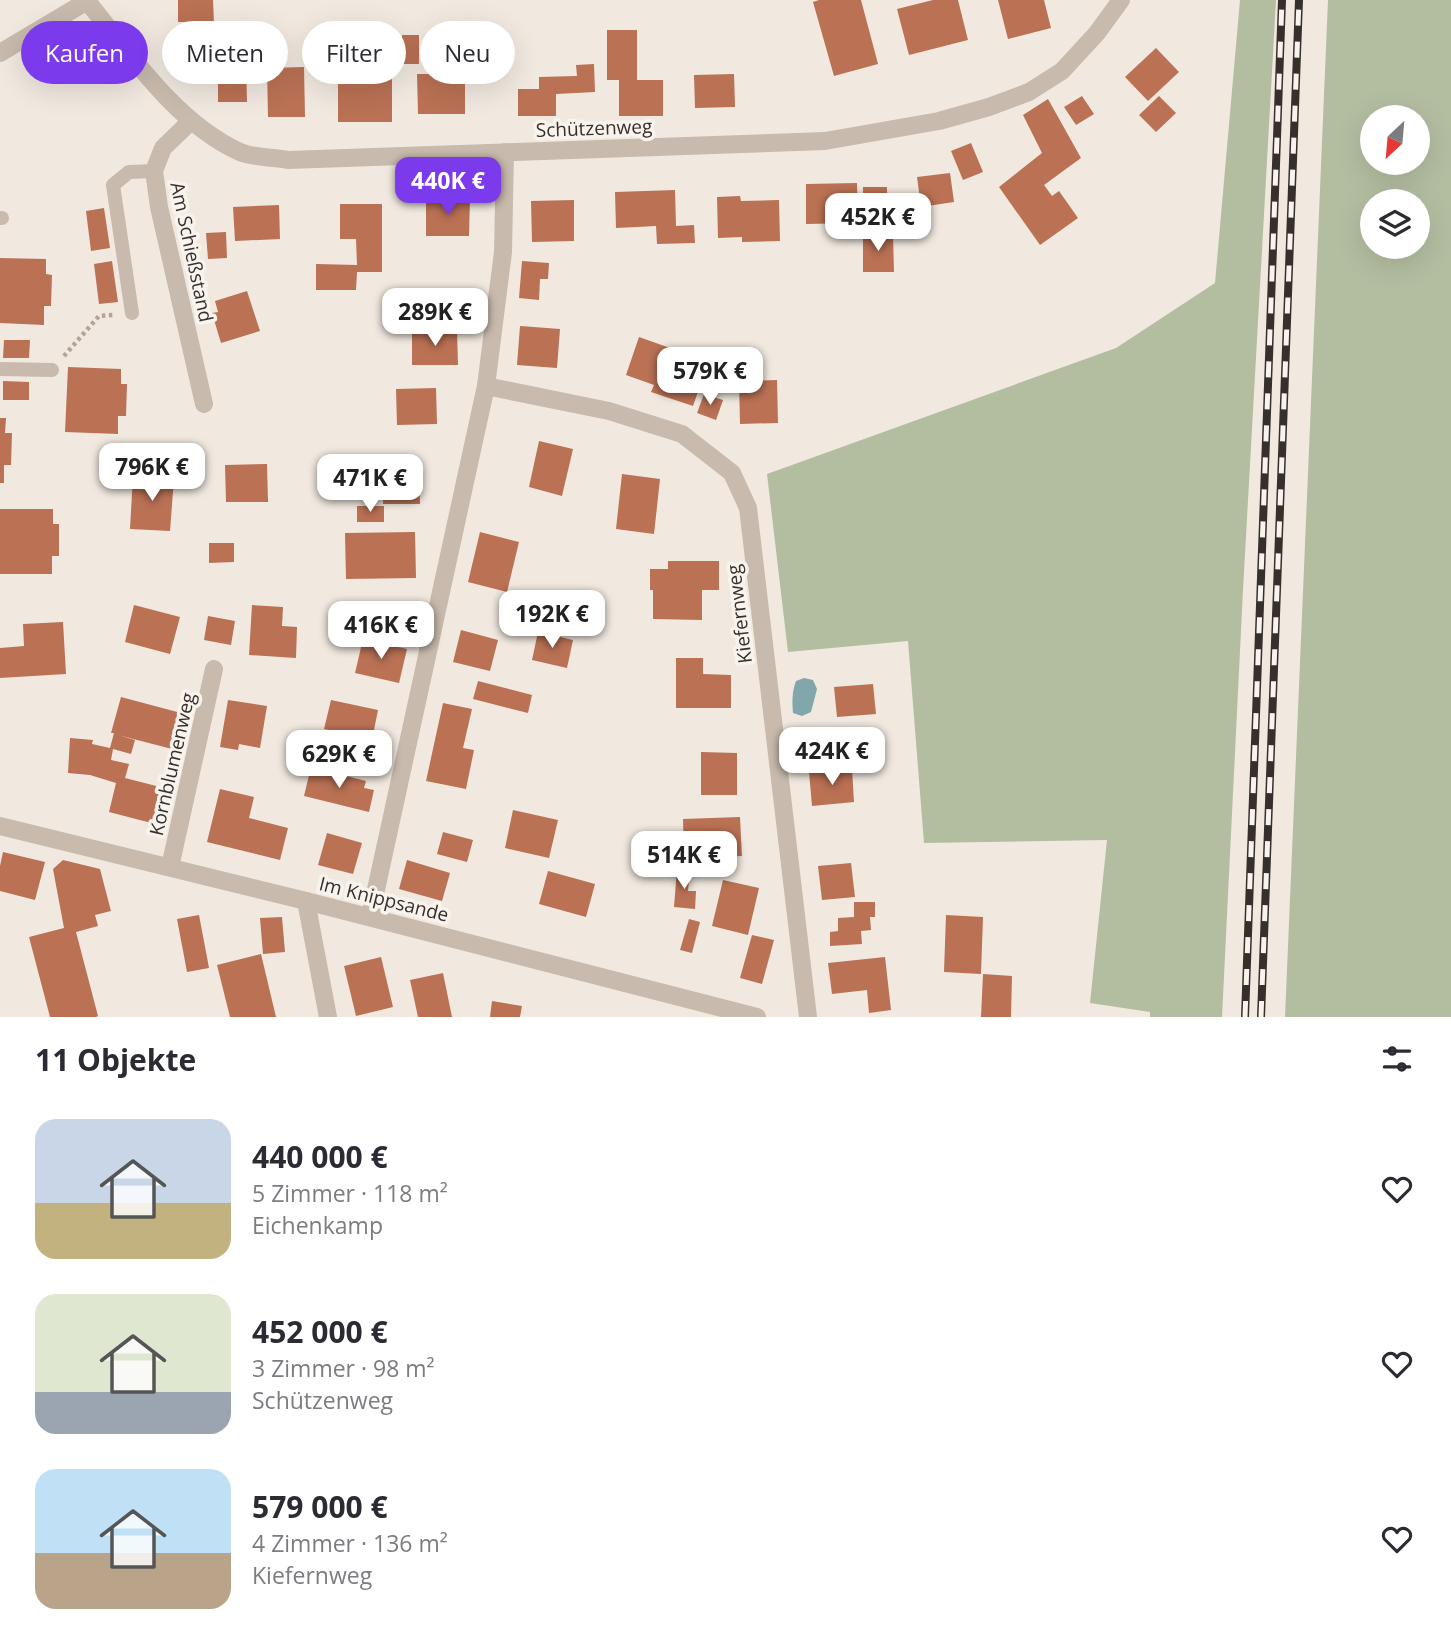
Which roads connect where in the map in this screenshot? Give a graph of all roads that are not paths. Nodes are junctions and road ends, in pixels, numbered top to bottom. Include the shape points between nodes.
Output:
1 (1121, 0) edge
2 (88, 1) edge
3 (0, 53) edge
4 (191, 121) junction
5 (505, 152) junction
6 (154, 171) junction
7 (132, 313) road end
8 (0, 369) edge
9 (52, 370) road end
10 (486, 386) junction
11 (204, 404) dead end
12 (214, 669) dead end
13 (0, 826) edge
14 (170, 867) junction
15 (306, 901) junction
16 (370, 917) junction
17 (328, 1017) edge
18 (757, 1017) edge
19 (808, 1017) edge

1 - 5 street, Schützenweg via 1062,71 1029,92 939,121 825,141
2 - 3 street
2 - 4 street, Schützenweg
4 - 5 street, Schützenweg via 242,153 288,160
4 - 6 street, Am Schießstand via 163,148
5 - 10 street via 503,252
6 - 7 lane via 129,172 113,185
6 - 11 street, Am Schießstand
8 - 9 lane
10 - 16 street
10 - 19 street, Kiefernweg via 609,411 682,434 732,473 748,508
12 - 14 street, Kornblumenweg
13 - 14 street, Im Knippsande
14 - 15 street, Im Knippsande
15 - 16 street, Im Knippsande
15 - 17 street
16 - 18 street, Im Knippsande

